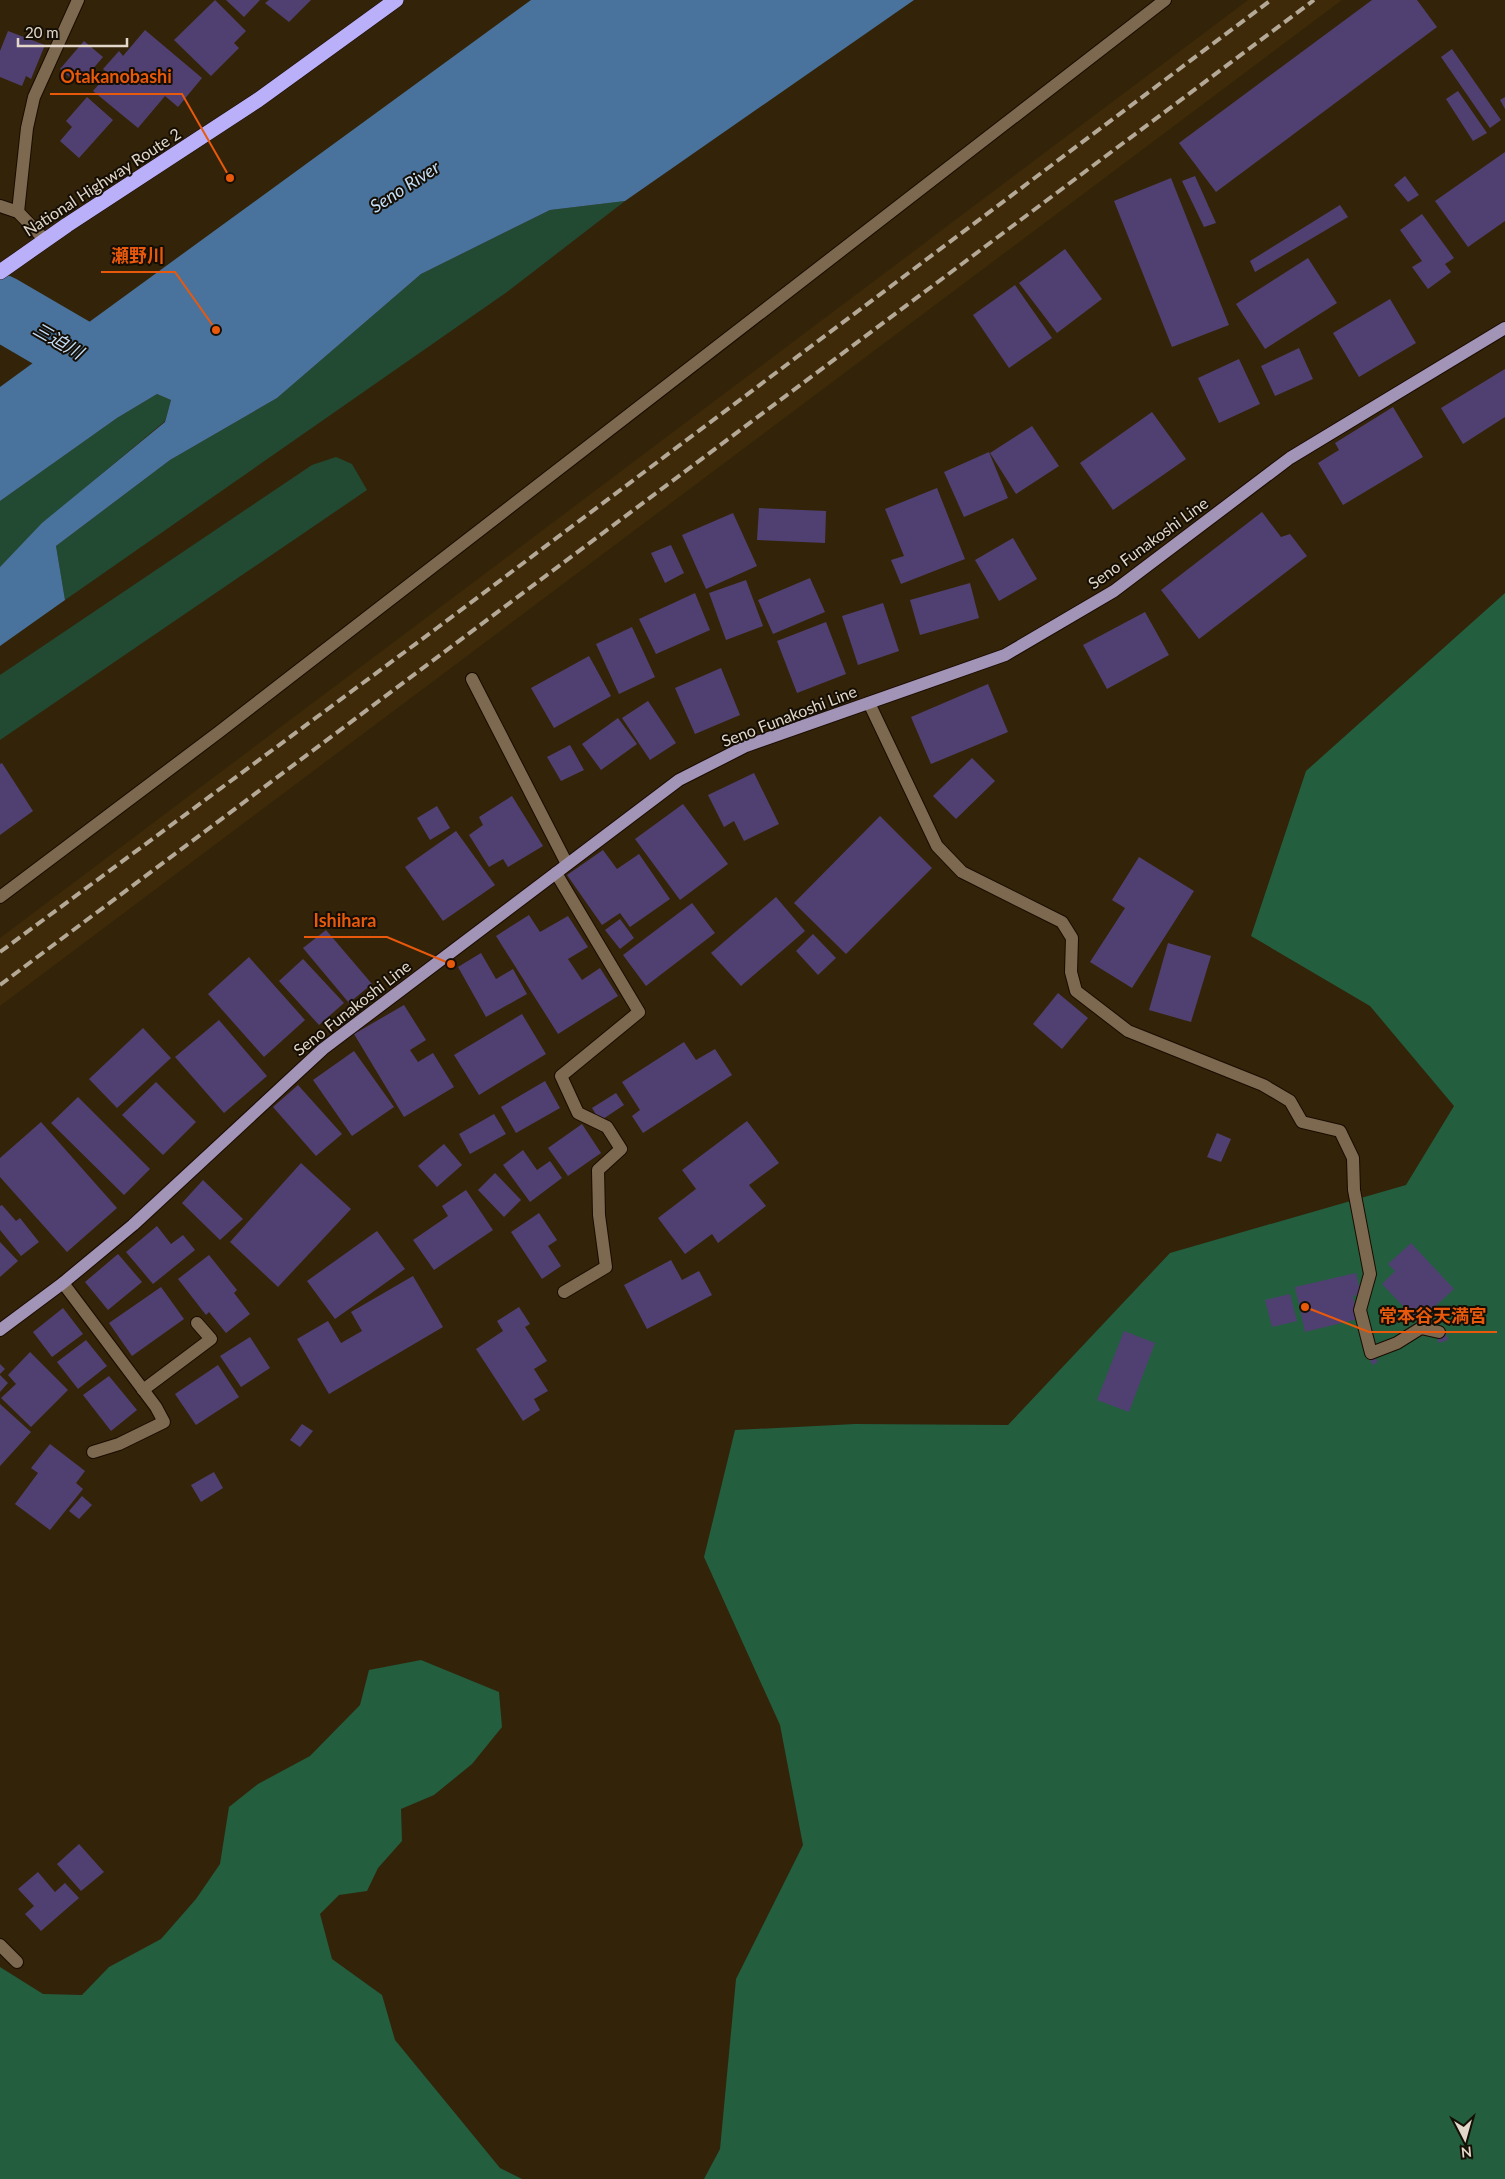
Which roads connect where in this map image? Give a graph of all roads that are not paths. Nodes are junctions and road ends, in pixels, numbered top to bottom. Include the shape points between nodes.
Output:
1 (78, 0) edge
2 (396, 0) edge
3 (1165, 0) edge
4 (0, 206) edge
5 (18, 212) junction
6 (39, 244) junction
7 (0, 272) edge
8 (1505, 328) edge
9 (472, 679) dead end
10 (869, 703) junction
11 (567, 864) junction
12 (556, 873) junction
13 (0, 897) edge
14 (63, 1283) junction
15 (564, 1292) dead end
16 (197, 1323) dead end
17 (0, 1330) edge
18 (1439, 1332) dead end
19 (143, 1390) junction
20 (93, 1452) dead end
21 (0, 1945) edge
22 (16, 1962) dead end

1 - 5 street via 34,97 27,128
2 - 6 highway, National Highway Route 2 via 258,100
3 - 13 street via 219,732
4 - 5 street
5 - 6 street
6 - 7 highway, National Highway Route 2
8 - 10 main road, Seno Funakoshi Line via 1290,458 1114,591 1005,655
9 - 11 street
10 - 11 main road, Seno Funakoshi Line via 746,746 678,780
10 - 18 street via 936,846 962,872 1062,922 1072,938 1071,972 1076,991 1128,1031 1263,1085 1290,1101 1302,1122 1340,1130 1353,1158 1354,1190 1370,1274 1360,1310 1371,1353 1398,1343 1422,1328
11 - 12 main road, Seno Funakoshi Line
12 - 14 main road, Seno Funakoshi Line via 323,1049 133,1225
12 - 15 street via 639,1012 561,1076 578,1112 607,1127 622,1149 598,1170 599,1215 606,1267
14 - 17 main road, Seno Funakoshi Line
14 - 19 street
16 - 19 street via 211,1339
19 - 20 street via 164,1422 119,1444
21 - 22 street

